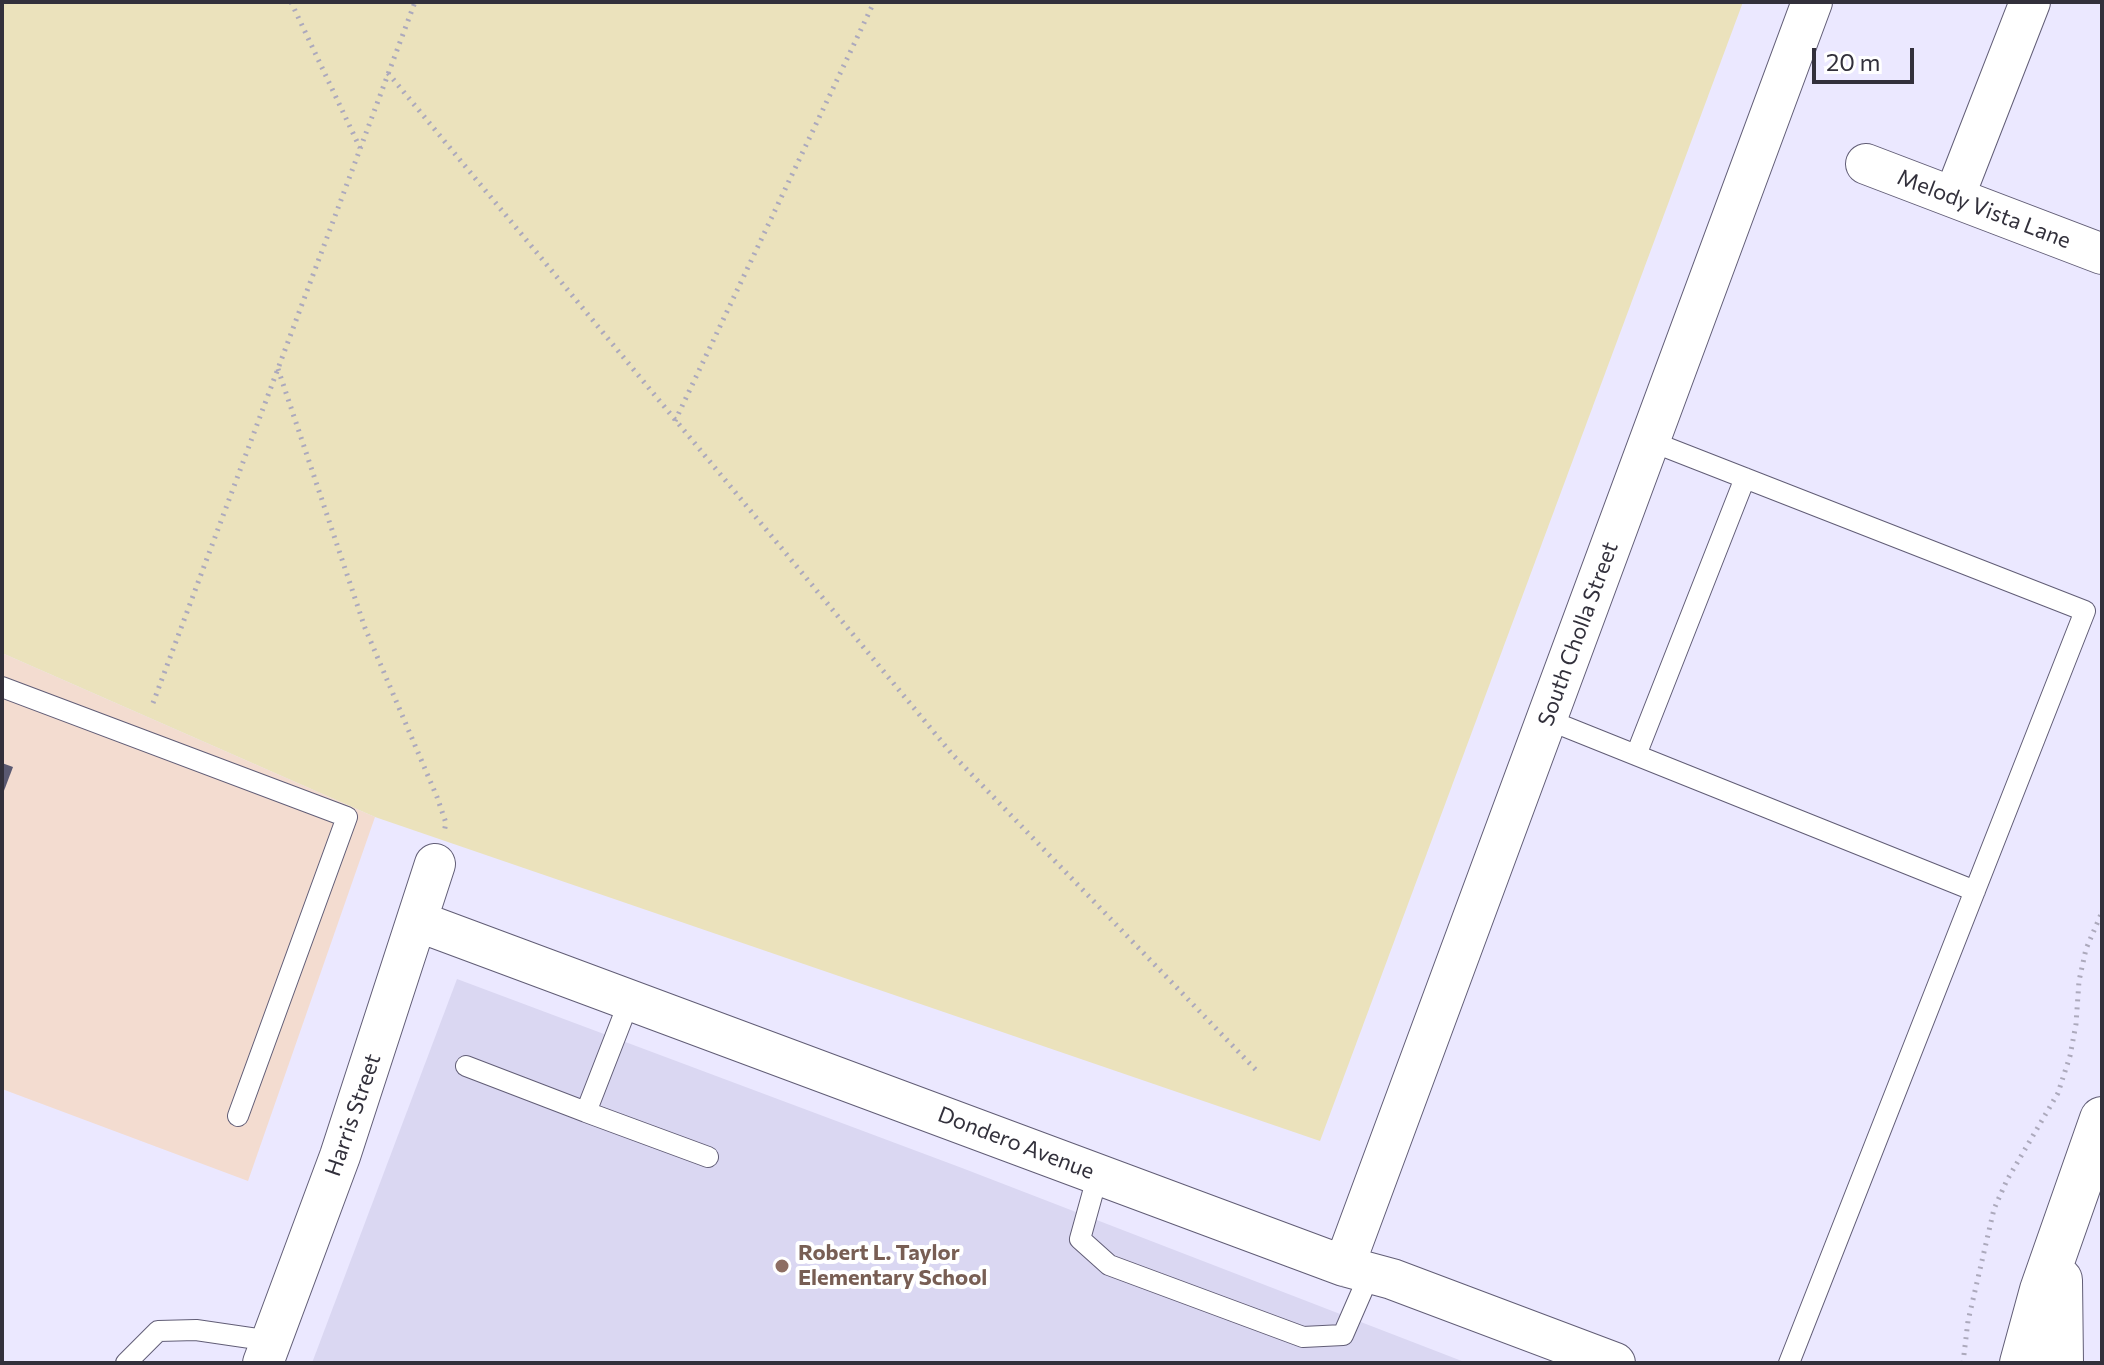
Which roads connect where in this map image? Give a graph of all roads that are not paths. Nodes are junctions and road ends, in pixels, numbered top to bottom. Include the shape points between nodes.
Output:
1 (1812, 2) edge
2 (2030, 2) edge
3 (1866, 164) dead end
4 (1954, 197) junction
5 (2102, 254) edge
6 (1650, 441) junction
7 (1745, 478) junction
8 (2, 687) edge
9 (1546, 719) junction
10 (1636, 755) junction
11 (435, 864) road end
12 (1975, 891) junction
13 (417, 921) junction
14 (630, 999) junction
15 (466, 1066) dead end
16 (586, 1112) junction
17 (238, 1116) dead end
18 (2102, 1119) edge
19 (708, 1157) dead end
20 (1098, 1174) junction
21 (2059, 1242) junction
22 (1357, 1269) junction
23 (267, 1352) edge
24 (126, 1363) edge
25 (1615, 1363) edge
26 (1789, 1363) edge
27 (2022, 1363) edge
28 (2061, 1363) edge

1 - 6 street, South Cholla Street
2 - 4 street
3 - 4 street, Melody Vista Lane
4 - 5 street, Melody Vista Lane
6 - 7 lane
6 - 9 street, South Cholla Street
7 - 10 lane
7 - 12 lane via 2085,611
8 - 17 lane via 347,817
9 - 10 lane
9 - 22 street, South Cholla Street
10 - 12 lane
11 - 13 street, Harris Street
12 - 26 lane
13 - 14 street, Dondero Avenue
13 - 23 street, Harris Street via 340,1156
14 - 16 lane
14 - 20 street, Dondero Avenue
15 - 16 lane
16 - 19 lane
18 - 21 main road
20 - 22 street, Dondero Avenue
20 - 22 lane via 1080,1239 1109,1265 1303,1337 1343,1335
21 - 27 main road
21 - 28 main road
22 - 25 street, Dondero Avenue
23 - 24 lane via 196,1330 158,1331

